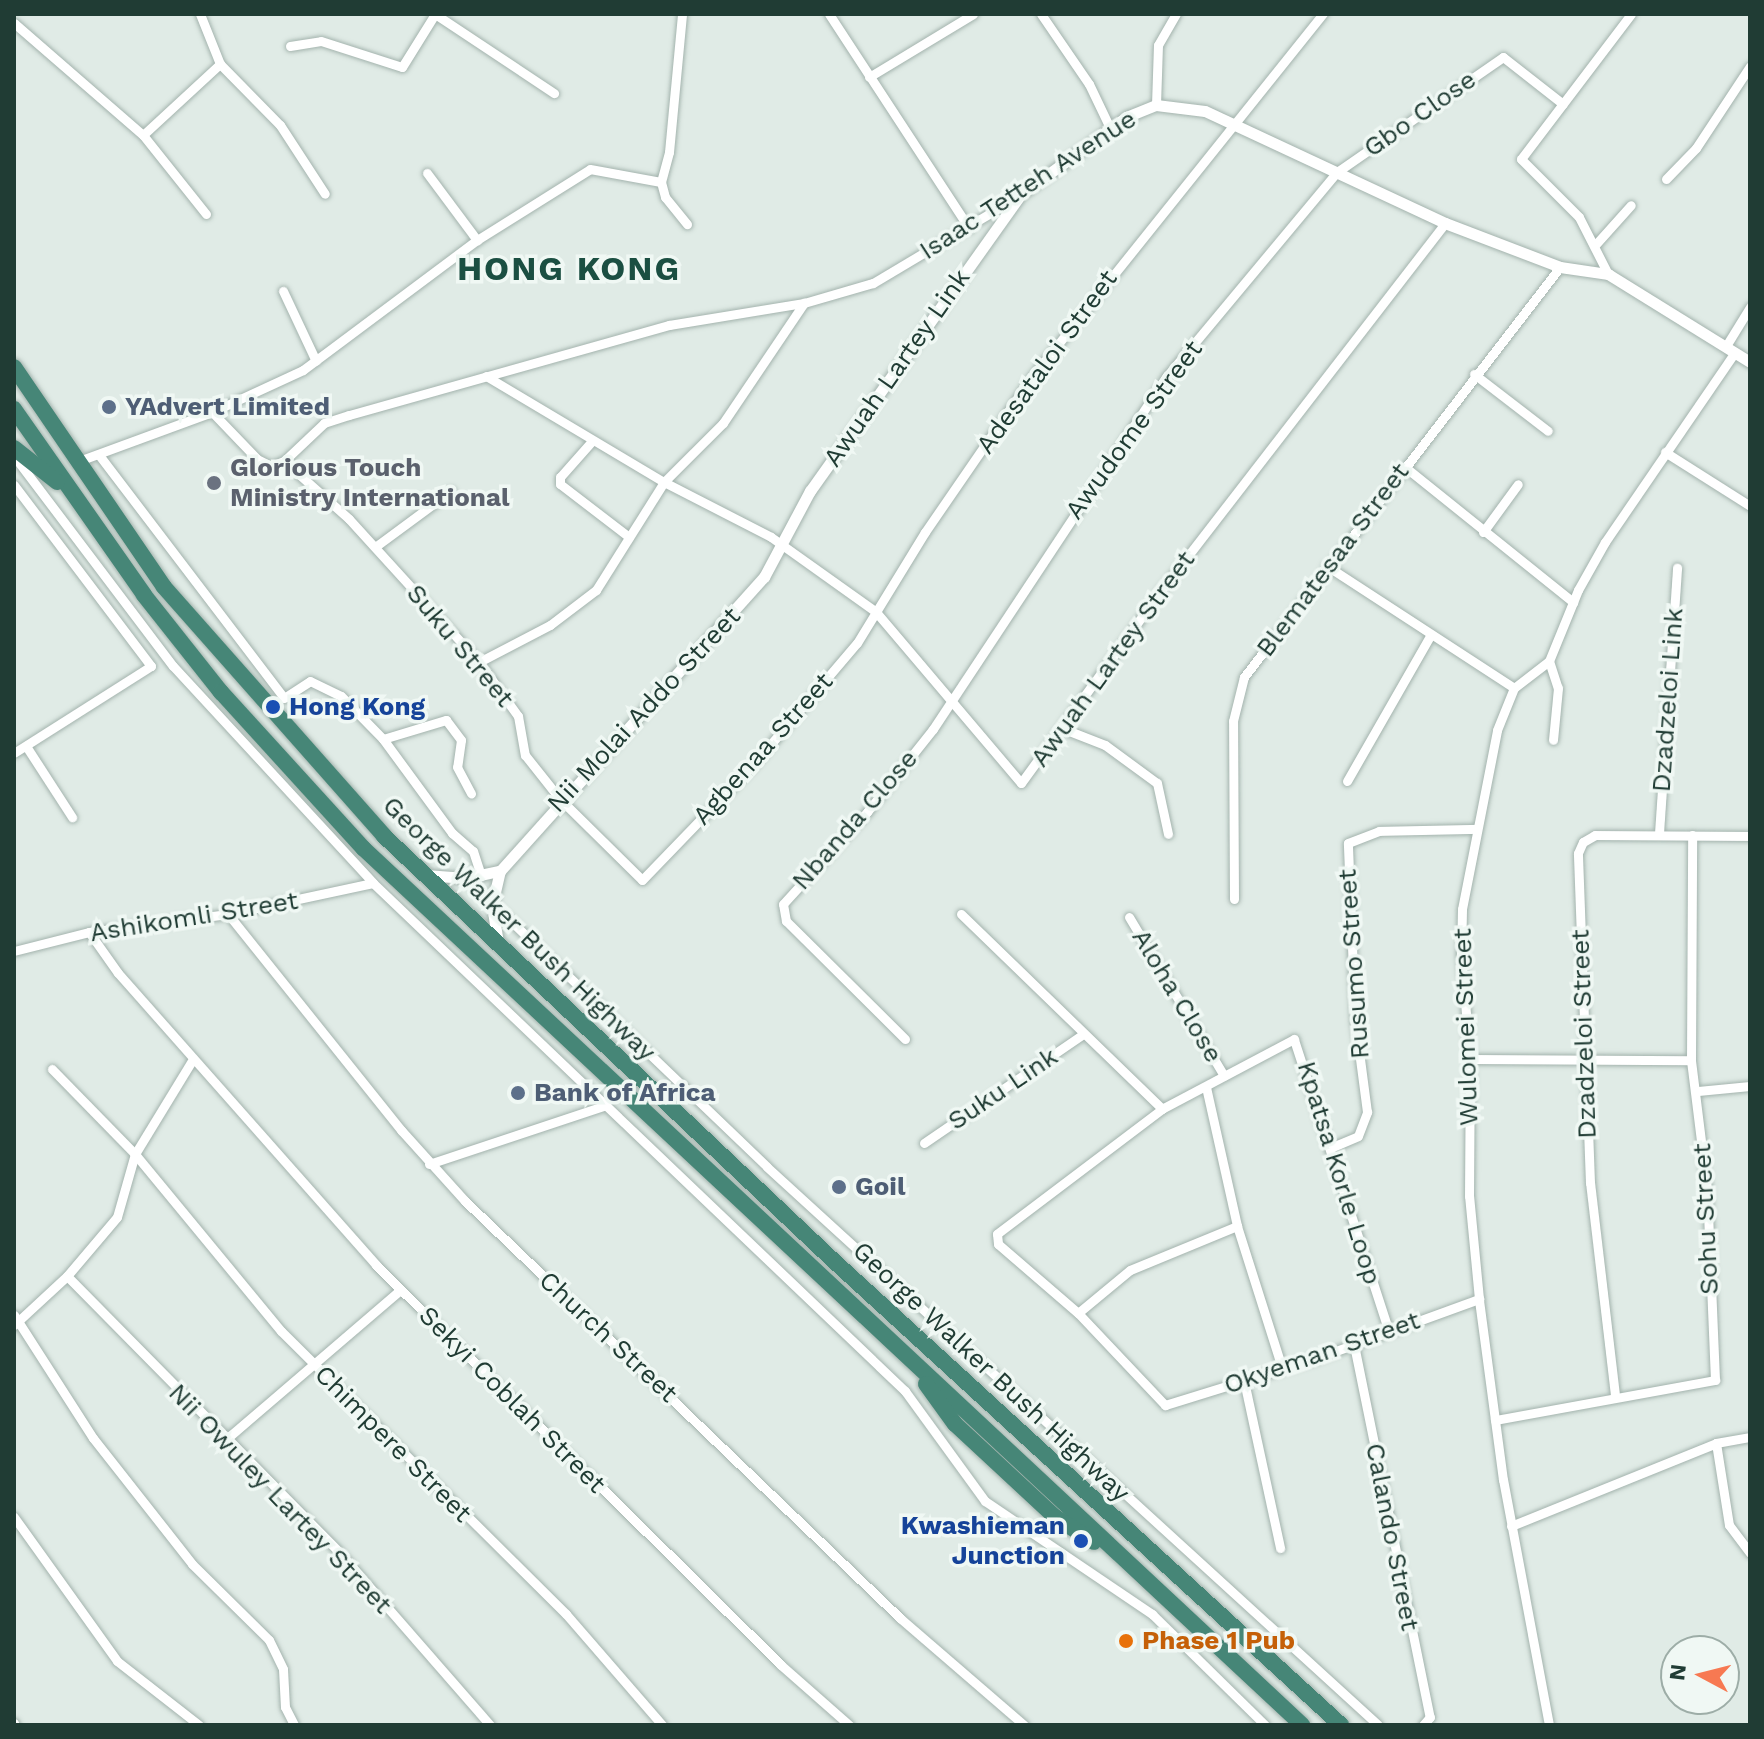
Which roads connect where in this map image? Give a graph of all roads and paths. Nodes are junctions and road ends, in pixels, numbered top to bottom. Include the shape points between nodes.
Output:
1 (200, 14) edge
2 (435, 14) edge
3 (682, 14) edge
4 (829, 14) edge
5 (973, 14) edge
6 (1041, 14) edge
7 (1176, 14) edge
8 (1323, 14) edge
9 (1631, 14) edge
10 (14, 23) edge
11 (290, 46) dead end
12 (220, 64) junction
13 (1750, 66) edge
14 (869, 77) junction
15 (554, 93) dead end
16 (1563, 104) junction
17 (1156, 105) junction
18 (1232, 123) junction
19 (1109, 126) junction
20 (143, 135) junction
21 (1337, 172) junction
22 (427, 173) dead end
23 (1666, 179) dead end
24 (661, 182) junction
25 (325, 194) dead end
26 (1020, 195) junction
27 (1631, 205) dead end
28 (206, 214) dead end
29 (1445, 223) junction
30 (687, 224) dead end
31 (969, 228) junction
32 (477, 240) junction
33 (1596, 244) junction
34 (1560, 267) junction
35 (1608, 274) junction
36 (283, 291) dead end
37 (804, 303) junction
38 (1750, 307) edge
39 (1730, 349) junction
40 (316, 361) junction
41 (1750, 362) edge
42 (14, 367) edge
43 (1474, 374) junction
44 (486, 376) junction
45 (14, 409) edge
46 (212, 412) junction
47 (1548, 431) dead end
48 (592, 441) junction
49 (14, 448) edge
50 (1665, 452) junction
51 (99, 455) junction
52 (14, 456) edge
53 (284, 461) junction
54 (75, 463) junction
55 (1405, 467) junction
56 (664, 482) junction
57 (1518, 484) dead end
58 (14, 485) edge
59 (68, 490) junction
60 (451, 491) dead end
61 (1750, 506) edge
62 (1483, 532) junction
63 (629, 537) junction
64 (783, 545) junction
65 (375, 547) junction
66 (1327, 566) junction
67 (1677, 568) dead end
68 (1573, 602) junction
69 (876, 612) junction
70 (1430, 636) junction
71 (1549, 661) junction
72 (479, 662) junction
73 (1514, 688) junction
74 (950, 701) junction
75 (1064, 729) junction
76 (383, 739) junction
77 (1553, 740) dead end
78 (26, 746) junction
79 (14, 753) edge
80 (1347, 781) dead end
81 (471, 793) dead end
82 (560, 799) junction
83 (72, 817) dead end
84 (1477, 829) junction
85 (1659, 833) junction
86 (1168, 834) dead end
87 (1692, 835) junction
88 (1750, 836) edge
89 (500, 871) junction
90 (422, 875) junction
91 (481, 876) junction
92 (466, 878) junction
93 (642, 880) joint
94 (373, 883) junction
95 (1234, 899) dead end
96 (492, 905) junction
97 (228, 914) junction
98 (961, 914) dead end
99 (1129, 917) dead end
100 (89, 932) junction
101 (498, 944) junction
102 (14, 951) edge
103 (1082, 1035) junction
104 (905, 1039) dead end
105 (193, 1059) junction
106 (1470, 1059) junction
107 (1691, 1060) junction
108 (1584, 1061) junction
109 (52, 1069) dead end
110 (1224, 1076) junction
111 (1750, 1086) edge
112 (1206, 1087) junction
113 (1698, 1091) junction
114 (606, 1105) junction
115 (1162, 1109) junction
116 (924, 1143) dead end
117 (1330, 1148) junction
118 (135, 1154) junction
119 (429, 1164) junction
120 (1237, 1226) junction
121 (67, 1276) junction
122 (400, 1290) junction
123 (1479, 1299) junction
124 (1078, 1313) junction
125 (15, 1320) edge
126 (1389, 1332) junction
127 (1354, 1345) junction
128 (313, 1365) junction
129 (1282, 1368) junction
130 (1244, 1381) junction
131 (1615, 1395) junction
132 (1165, 1405) joint
133 (1495, 1420) junction
134 (1750, 1437) edge
135 (224, 1441) junction
136 (1716, 1443) junction
137 (14, 1517) edge
138 (1511, 1526) junction
139 (1280, 1548) dead end
140 (1750, 1553) edge
141 (199, 1725) edge
142 (294, 1725) edge
143 (490, 1725) edge
144 (662, 1725) edge
145 (849, 1725) edge
146 (1024, 1725) edge
147 (1265, 1725) edge
148 (1302, 1725) edge
149 (1341, 1725) edge
150 (1378, 1725) edge
151 (1423, 1725) edge
152 (1549, 1725) edge

1 - 12 street
2 - 11 street via 402,67 321,41
2 - 15 street
3 - 24 street via 669,152
4 - 14 street
5 - 14 street
6 - 19 street via 1089,84
7 - 17 street via 1158,45
8 - 18 street, Adesataloi Street
9 - 16 street
10 - 20 street
12 - 20 street
12 - 25 street via 280,125
13 - 23 street via 1696,148
14 - 31 street
16 - 21 street, Gbo Close via 1503,57
16 - 33 street via 1521,159 1570,206
17 - 18 street, Isaac Tetteh Avenue via 1189,106
17 - 19 street, Isaac Tetteh Avenue
18 - 21 street, Isaac Tetteh Avenue
18 - 69 street, Adesataloi Street via 1031,378
19 - 26 street, Isaac Tetteh Avenue
20 - 28 street
21 - 29 street, Isaac Tetteh Avenue
21 - 74 street, Awudome Street via 1167,376
22 - 32 street
24 - 30 street via 665,197
24 - 32 street via 590,169
26 - 31 street, Isaac Tetteh Avenue
26 - 64 street, Awuah Lartey Link via 810,491 785,531
27 - 33 street
29 - 34 street, Isaac Tetteh Avenue
29 - 75 street, Awuah Lartey Street via 1160,592
31 - 37 street, Isaac Tetteh Avenue via 873,283
32 - 40 street
33 - 35 street
34 - 35 street, Isaac Tetteh Avenue
34 - 43 street, Blematesaa Street
35 - 39 street, Isaac Tetteh Avenue
36 - 40 street
37 - 44 street, Isaac Tetteh Avenue via 669,325
37 - 56 street via 723,423
38 - 39 street
39 - 41 street, Isaac Tetteh Avenue
39 - 50 street
40 - 46 street
42 - 54 highway, George Walker Bush Highway
43 - 47 street
43 - 55 street, Blematesaa Street
44 - 48 street, Awuah Lartey Street
44 - 53 street, Isaac Tetteh Avenue via 324,423
45 - 59 highway, George Walker Bush Highway
46 - 51 street
46 - 53 street via 257,459 271,466
48 - 56 street, Awuah Lartey Street
48 - 63 street via 560,477 560,484
49 - 59 highway
50 - 61 street
50 - 68 street via 1605,542
51 - 54 street
51 - 76 street via 284,698 310,681 341,696
52 - 94 street via 173,666
53 - 65 street, Suku Street
54 - 90 highway, George Walker Bush Highway via 164,587 237,675
55 - 62 street
55 - 66 street, Blematesaa Street
56 - 63 street
56 - 64 street, Awuah Lartey Street
57 - 62 street
58 - 78 street via 151,666
59 - 148 highway, George Walker Bush Highway via 221,692 363,848 906,1357 955,1424 1055,1517 1122,1560
60 - 65 street
62 - 68 street
63 - 72 street via 588,597 550,625
64 - 69 street, Awuah Lartey Street
64 - 82 street, Nii Molai Addo Street via 725,623
65 - 72 street, Suku Street
66 - 70 street
66 - 95 street, Blematesaa Street via 1265,647 1238,694
67 - 85 street, Dzadzeloi Link
68 - 71 street
69 - 74 street, Awuah Lartey Street
69 - 93 street, Agbenaa Street via 857,643 753,765
70 - 73 street
70 - 80 street
71 - 73 street
71 - 77 street via 1557,676
72 - 82 street, Suku Street via 518,716 525,755
73 - 84 street, Wulomei Street via 1497,730
74 - 75 street, Awuah Lartey Street via 1021,783
74 - 104 street, Nbanda Close via 867,812 783,904 786,921
75 - 86 street via 1105,745 1157,783
76 - 81 street via 446,720 461,740 457,767
76 - 91 street via 452,833 473,851
78 - 79 street
78 - 83 street
82 - 89 street, Nii Molai Addo Street
82 - 93 street, Suku Street
84 - 106 street, Wulomei Street via 1460,933
84 - 117 street, Rusumo Street via 1379,831 1346,846 1355,1021 1367,1112 1358,1136
85 - 87 street, Dzadzeloi Street
85 - 108 street, Dzadzeloi Street via 1595,835 1580,847
87 - 88 street, Dzadzeloi Street
87 - 107 street, Sohu Street
89 - 91 street
89 - 96 street, Nii Molai Addo Street
90 - 92 street
90 - 101 highway, George Walker Bush Highway
91 - 92 street
92 - 96 street
94 - 97 street, Ashikomli Street
94 - 114 street
96 - 101 street, Nii Molai Addo Street
96 - 150 street via 767,1167
97 - 100 street, Ashikomli Street
97 - 119 street, Church Street
98 - 103 street
99 - 110 street, Aloha Close
100 - 102 street, Ashikomli Street
100 - 105 street, Sekyi Coblah Street
101 - 149 highway, George Walker Bush Highway
103 - 115 street
103 - 116 street, Suku Link
105 - 118 street
105 - 122 street, Sekyi Coblah Street
106 - 108 street
106 - 123 street, Wulomei Street via 1469,1196
107 - 108 street
107 - 113 street, Sohu Street
108 - 131 street, Dzadzeloi Street via 1590,1183
109 - 118 street, Chimpere Street
110 - 112 street, Kpatsa Korle Loop
110 - 117 street, Kpatsa Korle Loop via 1297,1041
111 - 113 street
112 - 115 street, Kpatsa Korle Loop
112 - 120 street
113 - 131 street, Sohu Street via 1715,1380
114 - 119 street
114 - 147 street via 905,1391 985,1501 1152,1614
115 - 124 street, Kpatsa Korle Loop via 997,1234 998,1244
117 - 126 street, Kpatsa Korle Loop
118 - 121 street via 117,1217
118 - 128 street, Chimpere Street
119 - 146 street, Church Street via 900,1618
120 - 124 street via 1130,1270
120 - 129 street
121 - 125 street
121 - 135 street, Nii Owuley Lartey Street
122 - 128 street
122 - 145 street, Sekyi Coblah Street via 781,1665
123 - 126 street, Okyeman Street
123 - 133 street, Wulomei Street
124 - 132 street, Kpatsa Korle Loop
125 - 142 street via 93,1438 192,1564 269,1640 283,1669 285,1707
126 - 127 street, Okyeman Street
127 - 129 street, Okyeman Street
127 - 151 street, Calando Street via 1430,1717
128 - 135 street
128 - 144 street, Chimpere Street via 566,1614
129 - 130 street, Okyeman Street
130 - 132 street, Okyeman Street
130 - 139 street
131 - 133 street, Sohu Street
133 - 138 street, Wulomei Street
134 - 136 street
135 - 143 street, Nii Owuley Lartey Street via 340,1553
136 - 138 street
136 - 140 street via 1729,1525
137 - 141 street via 117,1661
138 - 152 street, Wulomei Street

